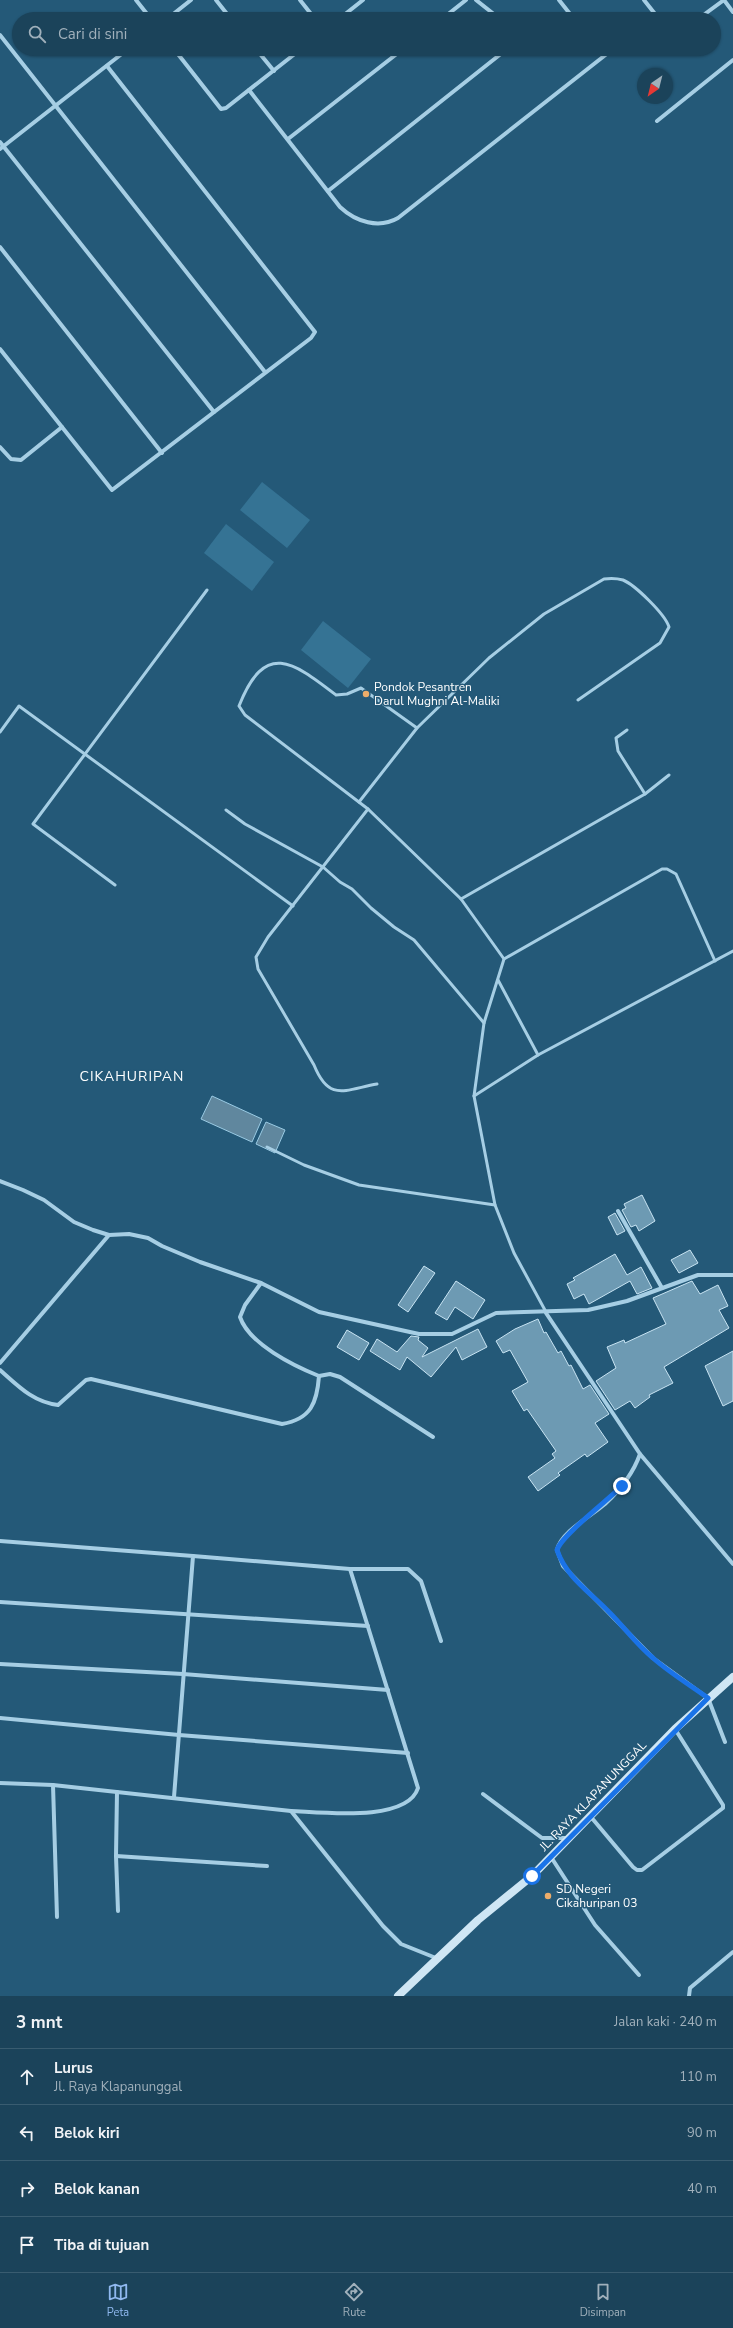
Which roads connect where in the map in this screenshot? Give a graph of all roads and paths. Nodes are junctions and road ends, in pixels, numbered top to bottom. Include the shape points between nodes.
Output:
1 (136, 0) edge
2 (191, 0) edge
3 (216, 0) edge
4 (300, 0) edge
5 (363, 0) edge
6 (466, 0) edge
7 (476, 0) edge
8 (559, 0) edge
9 (644, 0) edge
10 (724, 0) edge
11 (145, 12) edge
12 (176, 12) edge
13 (226, 12) edge
14 (309, 12) edge
15 (348, 12) edge
16 (451, 12) edge
17 (491, 12) edge
18 (568, 12) edge
19 (653, 12) edge
20 (708, 12) edge
21 (733, 12) edge
22 (0, 35) edge
23 (12, 50) edge
24 (17, 56) edge
25 (119, 56) edge
26 (179, 56) edge
27 (262, 56) edge
28 (292, 56) edge
29 (394, 56) edge
30 (498, 56) edge
31 (604, 56) edge
32 (733, 60) edge
33 (107, 66) junction
34 (274, 70) junction
35 (250, 90) junction
36 (56, 106) junction
37 (657, 120) dead end
38 (288, 139) junction
39 (0, 142) edge
40 (2, 148) edge
41 (328, 191) junction
42 (0, 247) edge
43 (0, 349) edge
44 (265, 372) junction
45 (214, 412) junction
46 (62, 427) junction
47 (0, 447) edge
48 (162, 453) junction
49 (207, 590) dead end
50 (578, 700) dead end
51 (417, 728) junction
52 (627, 730) dead end
53 (0, 732) edge
54 (85, 754) junction
55 (670, 775) dead end
56 (646, 794) junction
57 (359, 802) junction
58 (368, 809) junction
59 (226, 810) dead end
60 (323, 867) junction
61 (115, 885) dead end
62 (461, 899) junction
63 (293, 906) junction
64 (733, 951) edge
65 (504, 959) junction
66 (715, 961) junction
67 (498, 980) junction
68 (484, 1022) junction
69 (538, 1055) junction
70 (377, 1084) dead end
71 (474, 1096) junction
72 (266, 1147) dead end
73 (0, 1182) edge
74 (495, 1205) junction
75 (618, 1211) dead end
76 (109, 1235) junction
77 (733, 1275) edge
78 (261, 1283) junction
79 (662, 1288) junction
80 (546, 1313) junction
81 (0, 1363) edge
82 (0, 1370) edge
83 (319, 1376) junction
84 (433, 1437) dead end
85 (640, 1454) junction
86 (0, 1541) edge
87 (193, 1556) junction
88 (733, 1564) edge
89 (350, 1569) junction
90 (0, 1602) edge
91 (188, 1613) junction
92 (368, 1626) junction
93 (441, 1641) dead end
94 (0, 1664) edge
95 (183, 1674) junction
96 (733, 1677) edge
97 (388, 1690) junction
98 (708, 1698) junction
99 (0, 1718) edge
100 (675, 1729) junction
101 (178, 1735) junction
102 (725, 1742) dead end
103 (408, 1753) junction
104 (0, 1783) edge
105 (53, 1785) junction
106 (117, 1792) junction
107 (483, 1794) dead end
108 (174, 1797) junction
109 (291, 1811) junction
110 (591, 1817) junction
111 (570, 1838) junction
112 (116, 1856) junction
113 (550, 1857) junction
114 (267, 1866) dead end
115 (118, 1911) dead end
116 (57, 1917) dead end
117 (733, 1952) edge
118 (436, 1958) junction
119 (639, 1975) dead end
120 (398, 1996) edge
121 (689, 1996) edge

1 - 11 street
2 - 12 street
3 - 13 street
4 - 14 street
5 - 15 street
6 - 16 street
7 - 17 street
8 - 18 street
9 - 19 street
10 - 20 street
10 - 21 street
22 - 23 street
24 - 36 street
25 - 33 street
26 - 35 street via 221,109
27 - 34 street
28 - 34 street
29 - 38 street
30 - 41 street
31 - 41 street via 388,224 378,224 349,216
32 - 37 street
33 - 36 street
33 - 44 street via 313,328 315,332 311,338
34 - 35 street
35 - 38 street
36 - 40 street
36 - 44 street
38 - 41 street
39 - 40 street
40 - 45 street
42 - 48 street
43 - 46 street
44 - 45 street
45 - 48 street
46 - 47 street via 21,460 11,459
46 - 48 street via 111,490
49 - 54 lane
50 - 51 lane via 660,643 668,627 643,595 624,581 604,579 544,614 489,658
51 - 57 lane
51 - 57 lane via 360,688 347,694 336,695 305,671 285,663 273,662 260,671 239,706 245,715
52 - 56 lane via 616,738 617,749
53 - 54 lane via 19,706
54 - 61 lane via 33,824
54 - 63 lane
55 - 56 lane
56 - 62 lane
57 - 58 lane
58 - 60 lane
58 - 62 lane
59 - 60 lane
60 - 63 lane
60 - 68 lane via 394,927 414,940
62 - 65 lane
63 - 70 lane via 256,957 258,969 314,1065 321,1082 336,1091
64 - 66 lane
65 - 66 lane via 662,869 667,869 676,874
65 - 67 lane
66 - 69 lane
67 - 68 lane
67 - 69 lane
68 - 71 lane
69 - 71 lane
71 - 74 lane
72 - 74 lane via 304,1165 359,1185
73 - 76 street via 44,1200 74,1222
74 - 80 lane via 514,1253
75 - 79 street
76 - 78 street via 137,1234 200,1262
76 - 81 street
77 - 79 street via 698,1275
78 - 80 street via 319,1312 419,1334 452,1334 496,1313
78 - 83 street via 245,1305 240,1317 242,1325 279,1356
79 - 80 street via 588,1310
80 - 85 street
82 - 83 street via 32,1397 47,1404 58,1405 86,1380 91,1379 282,1424 293,1422 312,1407 317,1397
83 - 84 street via 330,1374 340,1377
85 - 88 street
85 - 98 street via 635,1468 622,1486 561,1539 557,1550 563,1566 653,1658
86 - 87 street
87 - 89 street
87 - 91 street
89 - 92 street
89 - 93 street via 396,1568 408,1569 415,1574 421,1581
90 - 91 street
91 - 92 street
91 - 95 street
92 - 97 street
94 - 95 street
95 - 97 street
95 - 101 street
96 - 98 street, JL. RAYA KLAPANUNGGAL
97 - 103 street
98 - 100 street, JL. RAYA KLAPANUNGGAL
98 - 102 street
99 - 101 street
100 - 110 street, JL. RAYA KLAPANUNGGAL
100 - 110 street via 723,1804 723,1808 642,1870 633,1867
101 - 103 street
101 - 108 street
103 - 109 street via 418,1788 416,1794 402,1805 375,1813
104 - 105 street
105 - 106 street
105 - 116 street
106 - 108 street
106 - 112 street
107 - 111 street via 542,1838
108 - 109 street
109 - 118 street via 383,1926 401,1944
110 - 111 street, JL. RAYA KLAPANUNGGAL
111 - 113 street, JL. RAYA KLAPANUNGGAL
112 - 114 street
112 - 115 street
113 - 118 street, JL. RAYA KLAPANUNGGAL via 532,1876
113 - 119 street via 594,1925
117 - 121 street via 690,1988
118 - 120 street, JL. RAYA KLAPANUNGGAL

